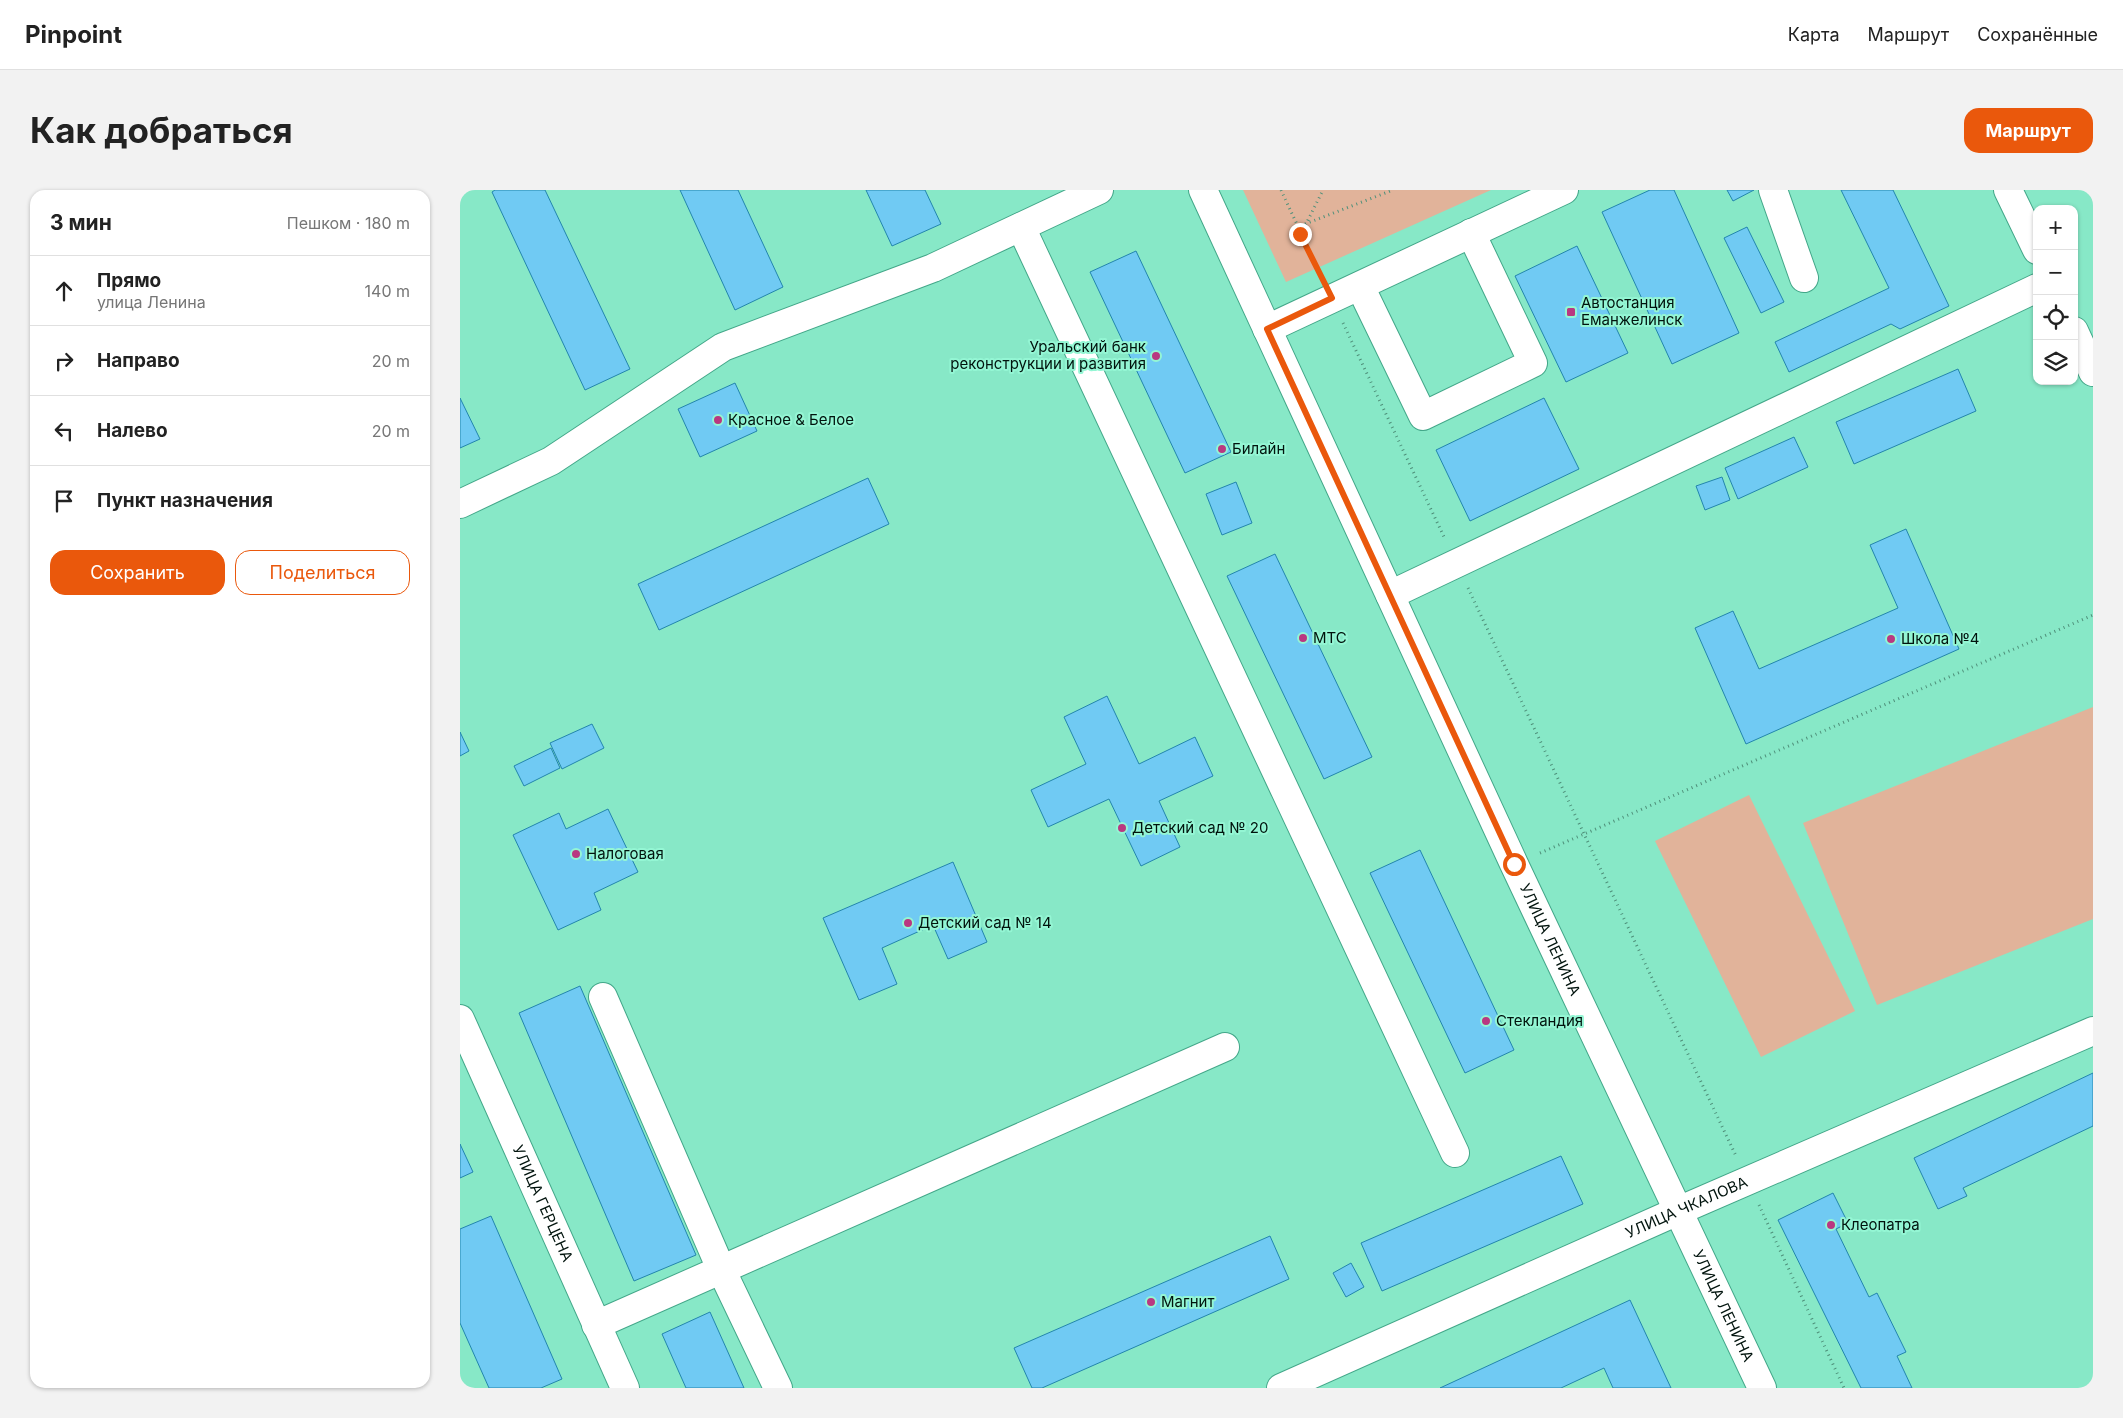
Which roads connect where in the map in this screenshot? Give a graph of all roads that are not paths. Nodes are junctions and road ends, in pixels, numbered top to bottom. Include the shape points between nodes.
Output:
1 (1099, 190) edge
2 (1203, 190) edge
3 (1564, 190) edge
4 (1773, 190) edge
5 (2008, 190) edge
6 (1021, 227) junction
7 (1471, 233) junction
8 (2033, 242) edge
9 (1804, 278) dead end
10 (1360, 286) junction
11 (2033, 290) edge
12 (1267, 329) junction
13 (2078, 340) edge
14 (2093, 372) edge
15 (460, 504) edge
16 (1390, 595) junction
17 (604, 997) dead end
18 (460, 1019) edge
19 (2093, 1031) edge
20 (1225, 1047) dead end
21 (1455, 1153) dead end
22 (1678, 1211) junction
23 (721, 1269) junction
24 (596, 1324) junction
25 (625, 1388) edge
26 (778, 1388) edge
27 (1281, 1388) edge
28 (1762, 1388) edge

1 - 6 street
2 - 12 street, УЛИЦА ЛЕНИНА
3 - 7 street
4 - 9 street
5 - 8 street
6 - 15 street via 933,268 724,347 551,461
6 - 21 street
7 - 10 street
7 - 10 street via 1533,363 1423,416
10 - 12 street
11 - 16 street
12 - 16 street, УЛИЦА ЛЕНИНА
13 - 14 street
16 - 22 street, УЛИЦА ЛЕНИНА
17 - 23 street
18 - 24 street, УЛИЦА ГЕРЦЕНА
19 - 22 street, УЛИЦА ЧКАЛОВА
20 - 23 street
22 - 27 street, УЛИЦА ЧКАЛОВА
22 - 28 street, УЛИЦА ЛЕНИНА
23 - 24 street
23 - 26 street
24 - 25 street, УЛИЦА ГЕРЦЕНА

